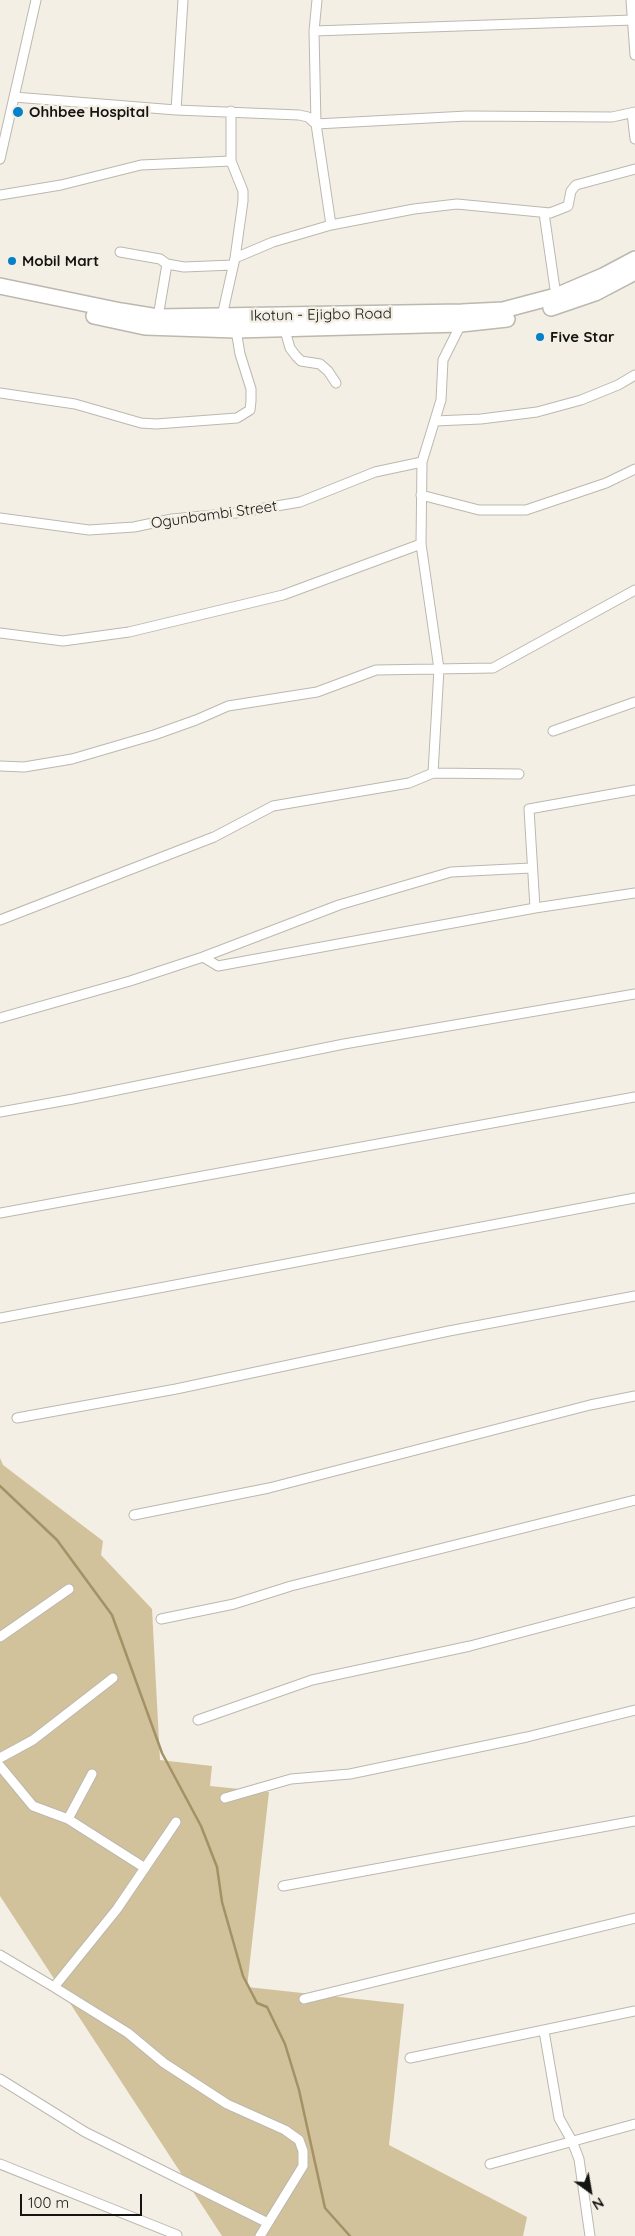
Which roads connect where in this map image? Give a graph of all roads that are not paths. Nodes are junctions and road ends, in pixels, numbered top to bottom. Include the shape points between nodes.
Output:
1 (36, 0) edge
2 (183, 0) edge
3 (317, 0) edge
4 (631, 0) edge
5 (633, 20) junction
6 (314, 31) junction
7 (635, 55) edge
8 (14, 97) junction
9 (176, 110) junction
10 (231, 111) junction
11 (633, 113) edge
12 (316, 124) junction
13 (635, 139) edge
14 (0, 159) edge
15 (231, 161) junction
16 (635, 169) edge
17 (0, 195) edge
18 (544, 213) junction
19 (331, 225) junction
20 (120, 252) dead end
21 (635, 259) edge
22 (234, 262) junction
23 (167, 264) junction
24 (635, 272) edge
25 (0, 286) edge
26 (0, 294) edge
27 (556, 296) junction
28 (222, 316) junction
29 (158, 317) junction
30 (462, 318) junction
31 (284, 327) junction
32 (236, 330) junction
33 (635, 375) edge
34 (336, 383) dead end
35 (0, 393) edge
36 (435, 422) junction
37 (422, 462) junction
38 (635, 469) edge
39 (421, 495) junction
40 (0, 518) edge
41 (421, 544) junction
42 (635, 590) edge
43 (0, 633) edge
44 (439, 669) junction
45 (635, 702) edge
46 (553, 731) dead end
47 (0, 766) edge
48 (433, 774) junction
49 (519, 774) dead end
50 (635, 790) edge
51 (531, 868) junction
52 (635, 893) edge
53 (536, 908) junction
54 (0, 920) edge
55 (203, 957) junction
56 (635, 994) edge
57 (0, 1018) edge
58 (635, 1097) edge
59 (0, 1112) edge
60 (635, 1198) edge
61 (0, 1213) edge
62 (635, 1296) edge
63 (0, 1318) edge
64 (635, 1396) edge
65 (17, 1418) dead end
66 (635, 1500) edge
67 (134, 1515) dead end
68 (69, 1589) dead end
69 (635, 1602) edge
70 (161, 1619) dead end
71 (0, 1637) edge
72 (113, 1678) dead end
73 (635, 1710) edge
74 (198, 1720) dead end
75 (0, 1758) edge
76 (0, 1766) edge
77 (92, 1774) dead end
78 (225, 1798) dead end
79 (68, 1819) junction
80 (635, 1820) edge
81 (176, 1822) dead end
82 (145, 1868) junction
83 (283, 1886) dead end
84 (635, 1918) edge
85 (0, 1955) edge
86 (54, 1987) junction
87 (304, 1998) dead end
88 (635, 2011) edge
89 (544, 2031) junction
90 (410, 2058) dead end
91 (0, 2079) edge
92 (635, 2124) edge
93 (572, 2141) junction
94 (0, 2164) edge
95 (490, 2164) dead end
96 (268, 2223) junction
97 (177, 2235) edge
98 (260, 2236) edge
99 (590, 2236) edge

1 - 8 street
2 - 9 street
3 - 6 street
4 - 5 street
5 - 6 street
5 - 7 street
6 - 12 street
8 - 9 street
8 - 14 street
9 - 10 street
10 - 12 street via 298,115 308,117
10 - 15 street
11 - 12 street via 612,116 467,116
11 - 13 street
12 - 19 street
15 - 17 street via 141,165 61,185
15 - 22 street via 244,201
16 - 18 street via 576,185 571,191 568,206
18 - 19 street via 457,204
18 - 27 street
19 - 22 street via 273,242
20 - 23 street via 160,259
21 - 27 main road, Ikotun - Ejigbo Road
22 - 23 street via 184,267
22 - 28 street
23 - 29 street
24 - 30 main road, Ikotun - Ejigbo Road via 595,293 518,318
25 - 29 main road, Ikotun - Ejigbo Road
26 - 32 main road, Ikotun - Ejigbo Road via 138,326
27 - 30 main road, Ikotun - Ejigbo Road
28 - 29 main road, Ikotun - Ejigbo Road
28 - 30 main road, Ikotun - Ejigbo Road
30 - 31 main road, Ikotun - Ejigbo Road
30 - 36 street via 443,360 441,400
31 - 32 main road, Ikotun - Ejigbo Road
31 - 34 street via 296,356 301,361 320,364
32 - 35 street via 251,401 250,410 237,418 141,423 61,401
33 - 36 street via 581,400 537,412 482,420
36 - 37 street
37 - 39 street
37 - 40 street, Ogunbambi Street via 375,472 300,502 134,527 89,530
38 - 39 street via 606,483 526,510 479,510
39 - 41 street
41 - 43 street via 283,595 129,632 63,641
41 - 44 street
42 - 44 street via 500,665 483,669
44 - 47 street via 376,670 318,692 228,706 154,736 72,758 24,766
44 - 48 street
45 - 46 street
48 - 49 street
48 - 54 street via 410,783 273,806 214,837
50 - 51 street via 530,808
51 - 53 street
51 - 55 street via 451,872 339,905
52 - 53 street
53 - 55 street via 218,966
55 - 57 street
56 - 59 street via 344,1044
58 - 61 street
60 - 63 street
62 - 65 street
64 - 67 street via 269,1488
66 - 70 street via 292,1586 234,1604
68 - 71 street
69 - 74 street via 470,1646 312,1680
72 - 75 street via 33,1740
73 - 78 street via 527,1737 350,1774 291,1779
76 - 79 street via 33,1806
77 - 79 street
79 - 82 street
80 - 83 street
81 - 82 street
82 - 86 street via 117,1909
84 - 87 street
85 - 86 street
86 - 96 street via 128,2033 164,2063 228,2104 285,2130 299,2140 303,2166
88 - 89 street
89 - 90 street
89 - 93 street via 555,2103
91 - 96 street via 85,2132
92 - 93 street
93 - 95 street
93 - 99 street via 579,2159
94 - 97 street
96 - 98 street

